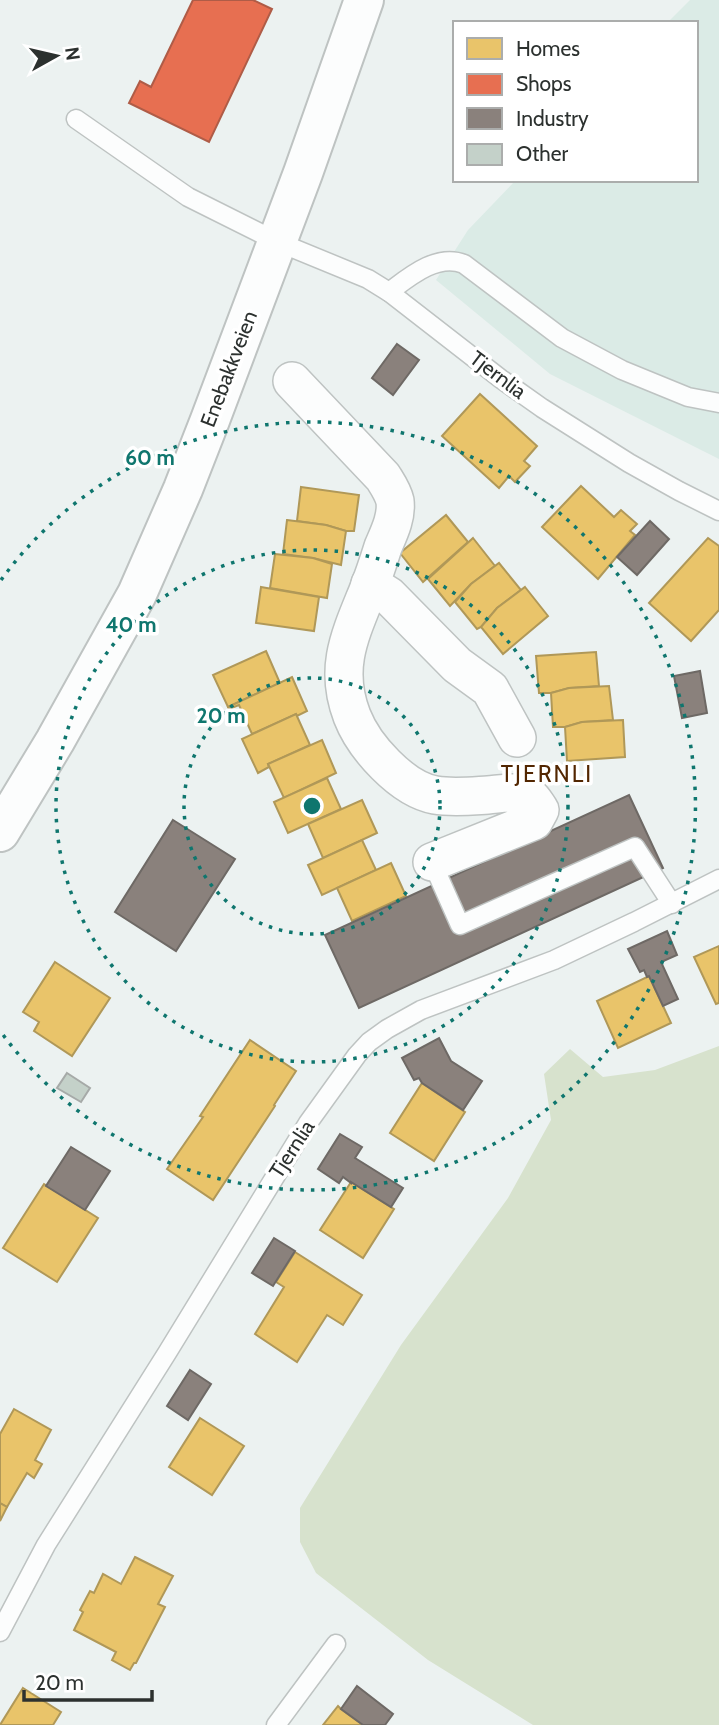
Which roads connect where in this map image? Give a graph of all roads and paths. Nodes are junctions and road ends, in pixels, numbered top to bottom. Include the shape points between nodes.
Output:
1 (364, 0) edge
2 (76, 118) dead end
3 (278, 242) junction
4 (389, 292) junction
5 (292, 381) dead end
6 (719, 403) edge
7 (719, 511) edge
8 (370, 584) junction
9 (516, 737) dead end
10 (0, 832) edge
11 (432, 862) joint
12 (719, 879) edge
13 (672, 904) junction
14 (0, 1632) edge
15 (336, 1644) dead end
16 (276, 1725) edge

1 - 3 main road, Enebakkveien
2 - 3 lane, Tjernlia via 188,197
3 - 4 lane, Tjernlia
3 - 10 main road, Enebakkveien via 137,594
4 - 6 lane via 434,264 464,264 562,338 677,393
4 - 7 lane, Tjernlia via 542,408 628,463
5 - 8 street via 392,491 395,516
8 - 9 street via 389,596 457,665 489,689
8 - 11 street via 348,639 344,670 352,717 376,756 404,782 433,794 518,793 531,797 540,810 534,821
11 - 13 lane via 460,925 635,847
12 - 13 lane, Tjernlia
13 - 14 lane, Tjernlia via 532,969 421,1010 387,1029 356,1055 308,1123 46,1545
15 - 16 lane

